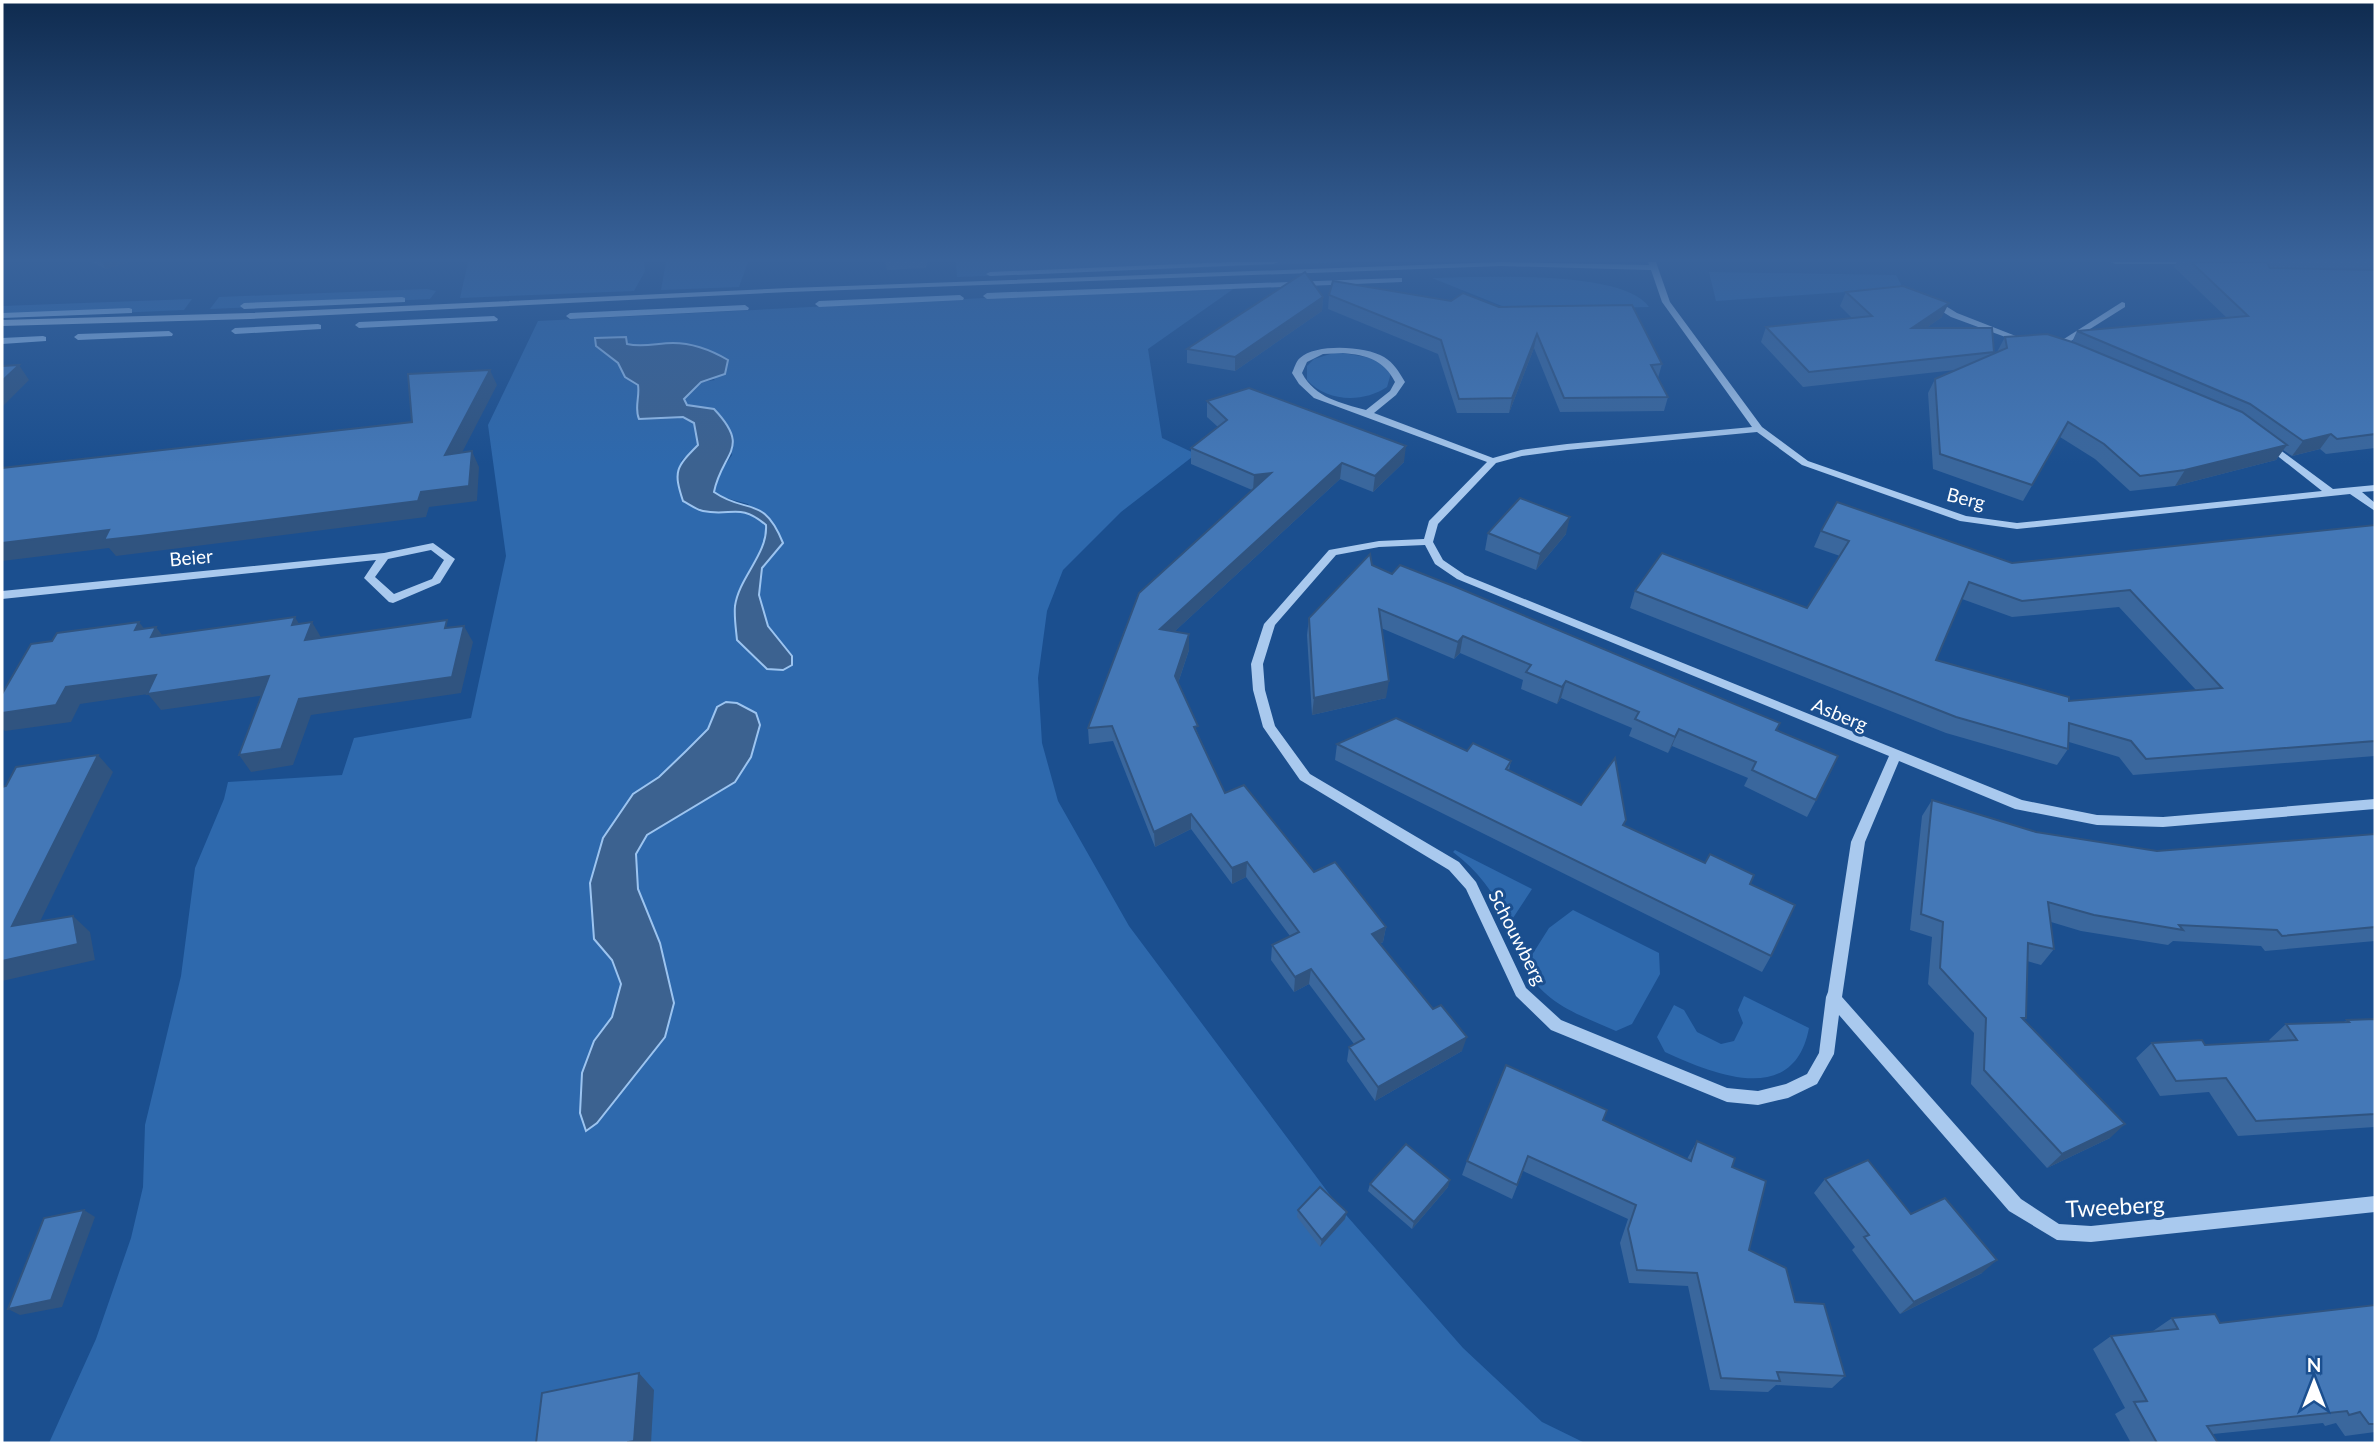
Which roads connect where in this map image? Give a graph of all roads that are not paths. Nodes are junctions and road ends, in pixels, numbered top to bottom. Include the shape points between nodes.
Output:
1 (1687, 329) edge
2 (1989, 329) edge
3 (2083, 329) edge
4 (2036, 341) edge
5 (2048, 343) edge
6 (2060, 344) junction
7 (2070, 351) edge
8 (1367, 414) junction
9 (1759, 429) junction
10 (2261, 439) edge
11 (1493, 461) junction
12 (2375, 488) edge
13 (2352, 490) junction
14 (2331, 493) junction
15 (2375, 508) edge
16 (1428, 542) junction
17 (384, 556) junction
18 (2, 596) edge
19 (1895, 756) junction
20 (2375, 804) edge
21 (1833, 997) junction
22 (2375, 1204) edge

1 - 9 street, Berg
2 - 4 street via 2012,339
3 - 6 street
5 - 6 street
6 - 7 street
8 - 8 street via 1400,382 1385,359 1365,351 1343,350 1303,360 1297,373 1303,387 1321,399
8 - 11 street
9 - 11 street via 1567,447
9 - 14 street, Berg via 1805,463 1964,519 2017,526
10 - 14 street
11 - 16 street via 1433,523
12 - 13 street, Berg
13 - 14 street, Berg
13 - 15 street
16 - 19 street, Asberg via 1439,562 1461,577
16 - 21 street, Schouwberg via 1334,552 1270,624 1257,664 1259,690 1269,727 1305,777 1454,866 1471,886 1521,992 1556,1025 1727,1095 1758,1098 1812,1079 1826,1054
17 - 17 street, Beier via 369,578 393,599 436,581 450,559 433,545
17 - 18 street, Beier
19 - 20 street, Asberg via 2020,805 2097,820 2163,822
19 - 21 street, Schouwberg via 1858,842
21 - 22 street, Tweeberg via 2015,1205 2057,1232 2091,1234

